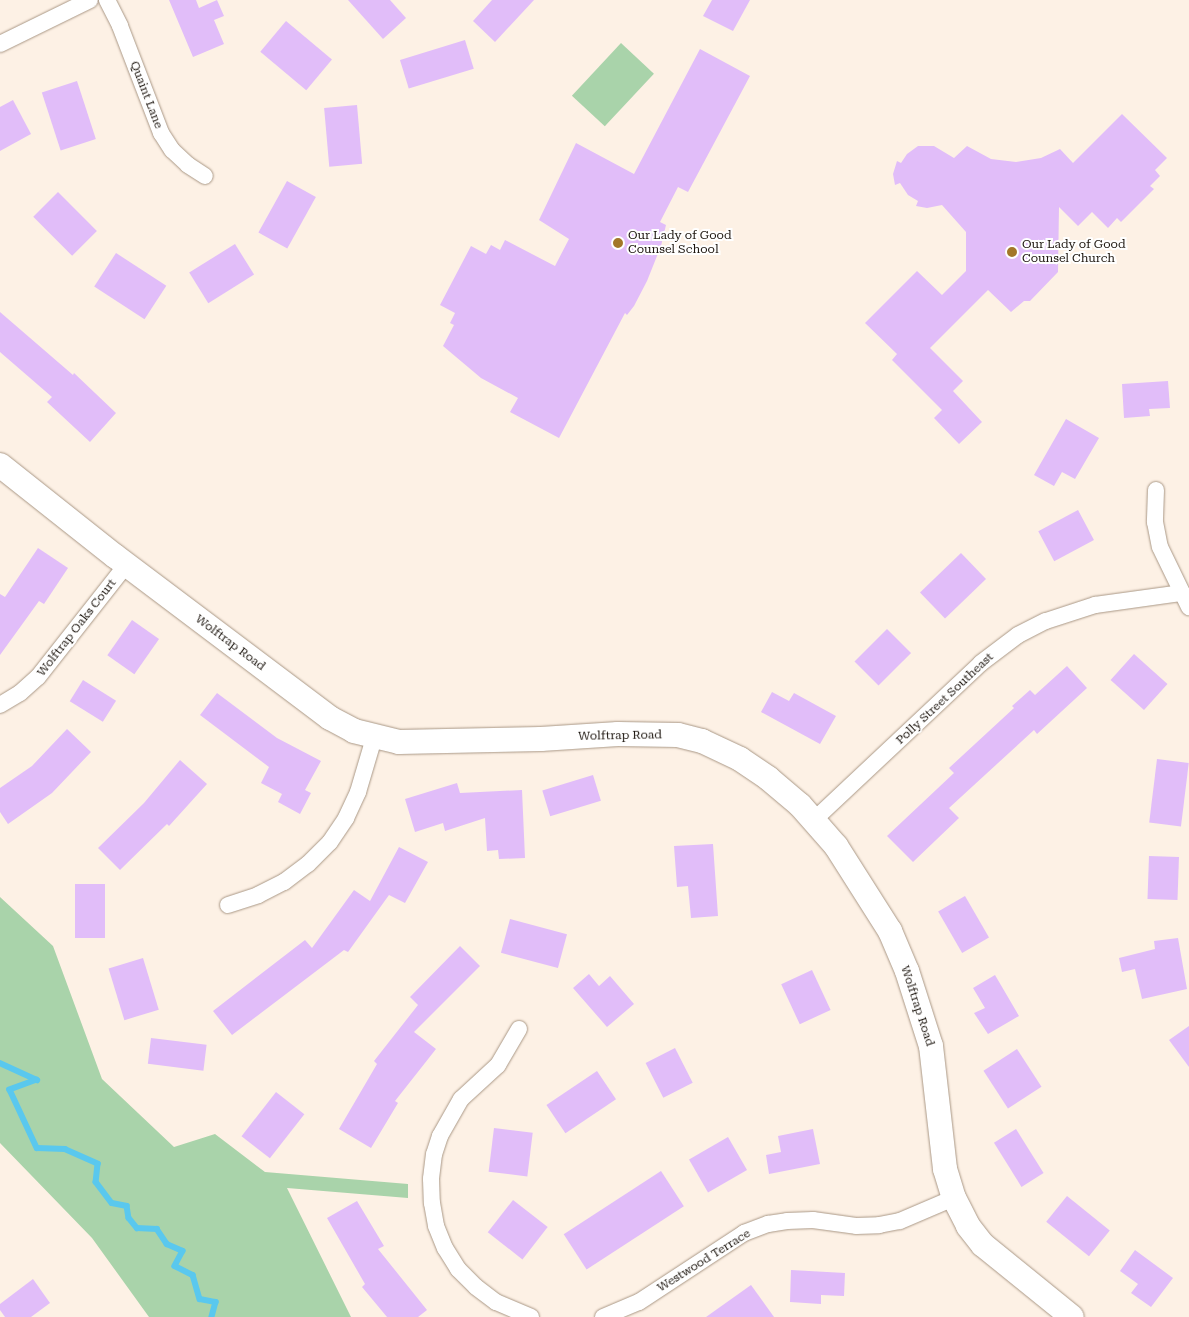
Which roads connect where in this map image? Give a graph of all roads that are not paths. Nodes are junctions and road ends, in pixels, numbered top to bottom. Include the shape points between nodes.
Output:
1 (90, 0) edge
2 (106, 0) edge
3 (0, 44) edge
4 (205, 176) dead end
5 (0, 465) edge
6 (1156, 490) dead end
7 (126, 565) junction
8 (1186, 600) edge
9 (0, 705) edge
10 (374, 738) junction
11 (814, 820) junction
12 (228, 905) dead end
13 (519, 1029) dead end
14 (954, 1198) junction
15 (531, 1317) edge
16 (603, 1317) edge
17 (1072, 1317) edge

1 - 3 street
2 - 4 street, Quaint Lane via 120,26 161,133 172,150
5 - 7 street, Wolftrap Road
6 - 8 street via 1155,522 1160,547
7 - 9 street, Wolftrap Oaks Court via 38,677
7 - 10 street, Wolftrap Road via 330,718
8 - 11 street, Polly Street Southeast via 1095,605 1046,621 1018,635 981,663
10 - 11 street, Wolftrap Road via 400,742 618,734 678,735 702,741 740,759 768,778
10 - 12 street via 358,792 330,842 284,882
11 - 14 street, Wolftrap Road via 836,846 890,931 907,971 931,1046 945,1169
13 - 15 street via 498,1065 452,1112 434,1154 430,1179 436,1226 458,1269 496,1302
14 - 16 street, Westwood Terrace via 900,1221 879,1225 856,1226 813,1220 768,1224 744,1233 639,1302
14 - 17 street, Wolftrap Road via 968,1226 983,1245

